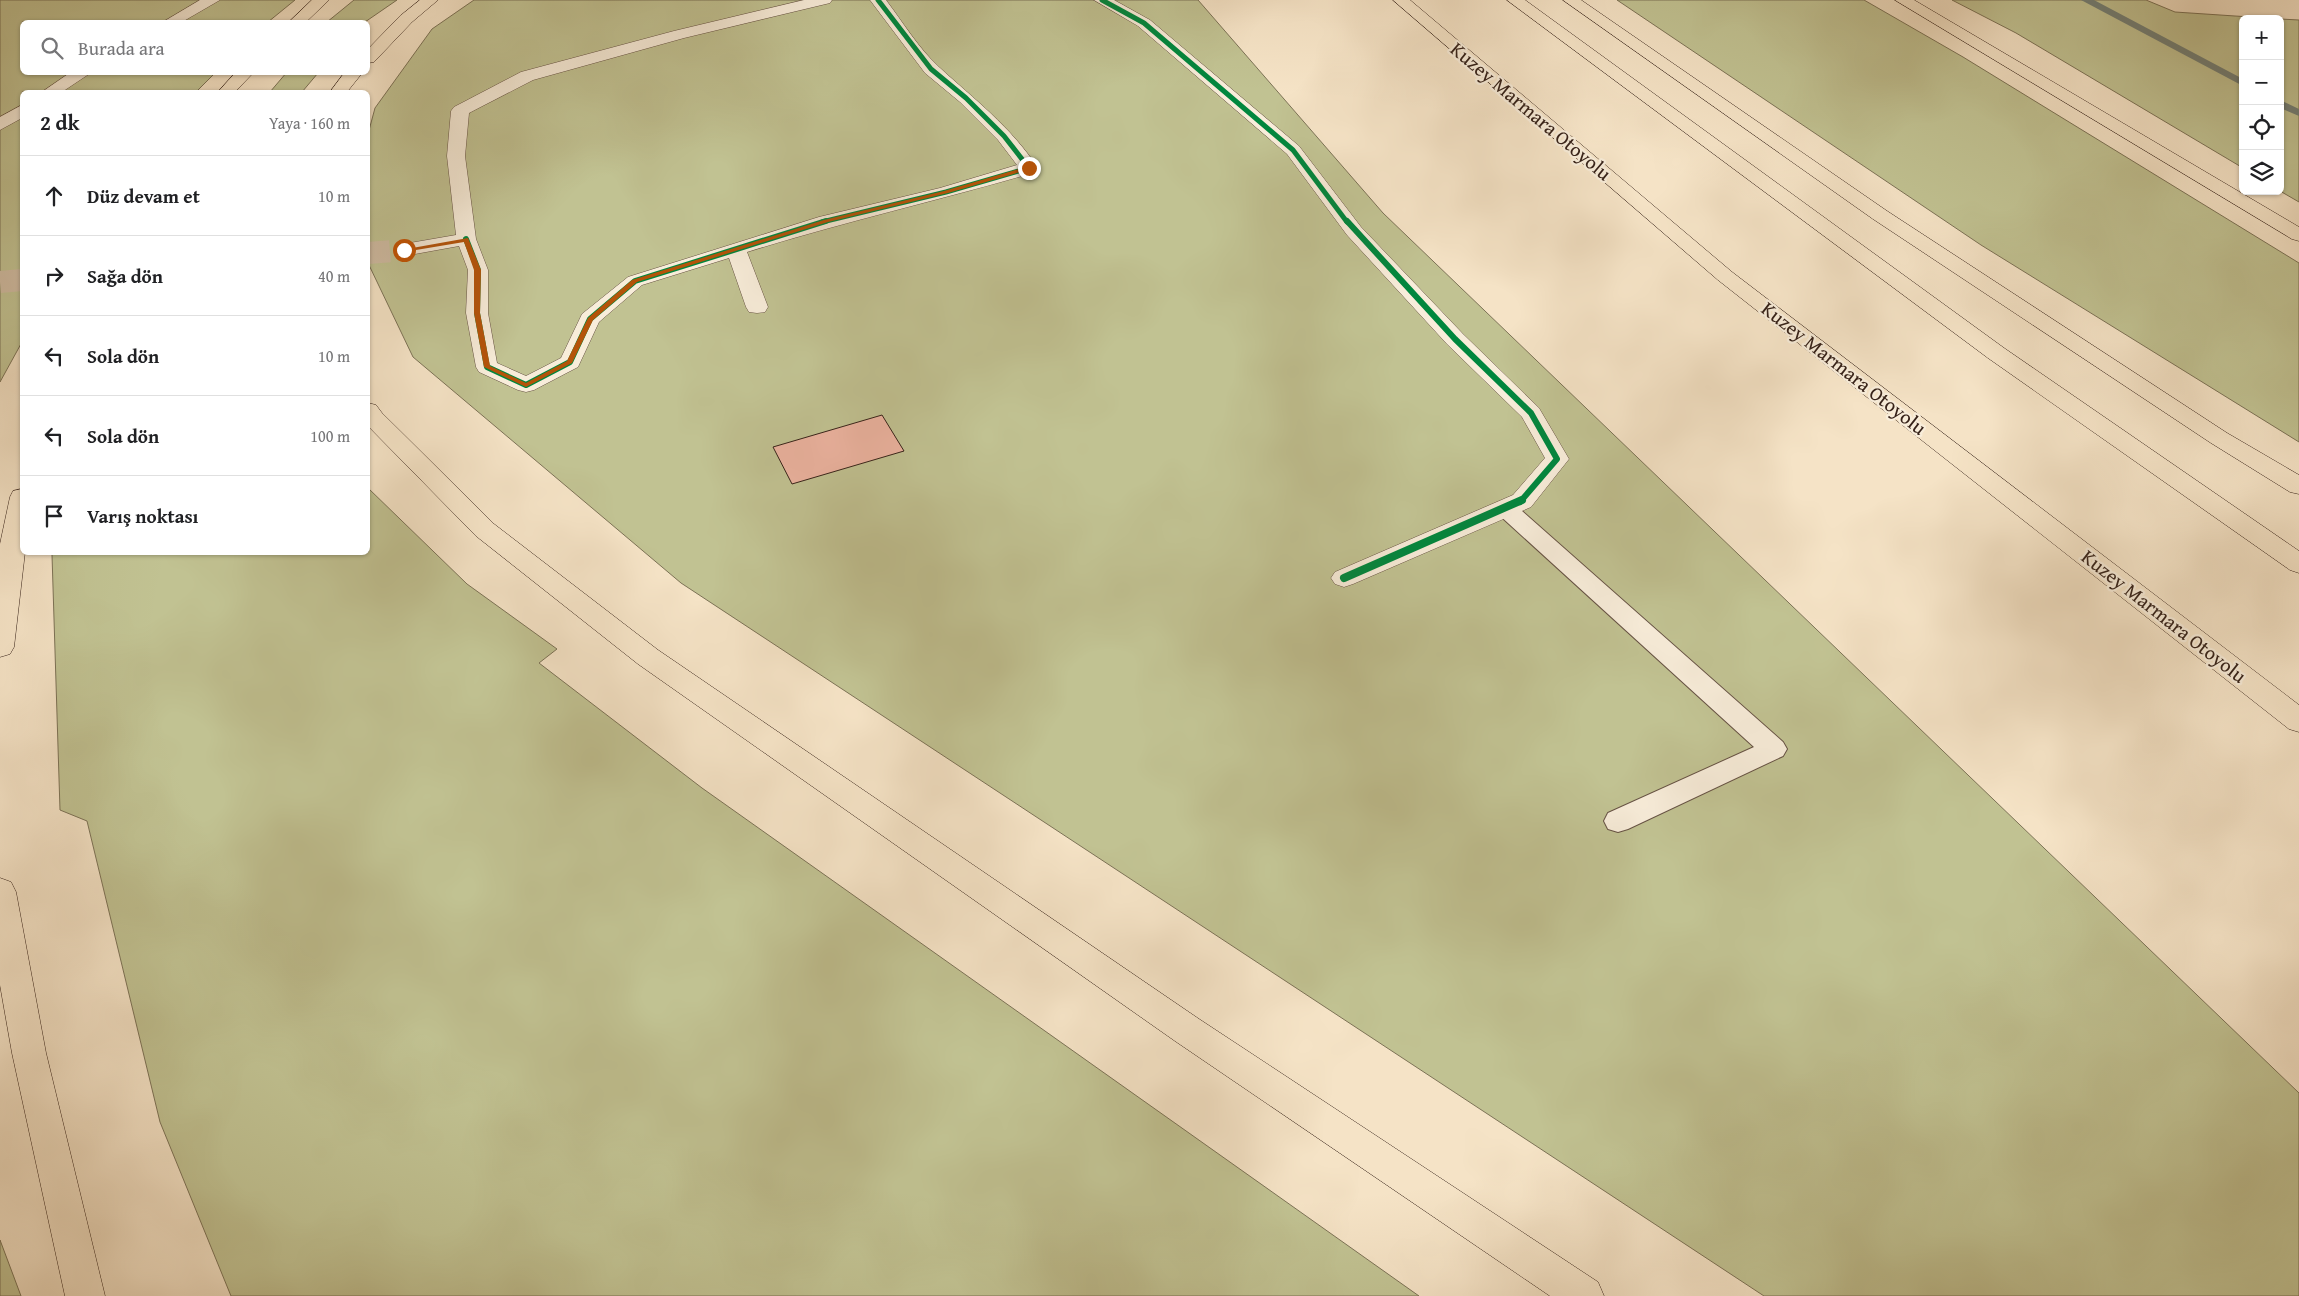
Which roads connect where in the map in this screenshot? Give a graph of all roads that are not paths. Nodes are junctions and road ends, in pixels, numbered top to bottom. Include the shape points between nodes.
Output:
1 (212, 0) edge
2 (321, 0) edge
3 (430, 0) edge
4 (824, 0) edge
5 (878, 0) edge
6 (1102, 0) edge
7 (1402, 0) edge
8 (1515, 0) edge
9 (1571, 0) edge
10 (1903, 0) edge
11 (175, 20) edge
12 (299, 20) edge
13 (370, 56) edge
14 (79, 75) edge
15 (243, 75) edge
16 (352, 75) edge
17 (54, 90) edge
18 (228, 90) edge
19 (340, 90) edge
20 (20, 111) edge
21 (0, 125) edge
22 (2299, 235) edge
23 (466, 239) junction
24 (736, 249) junction
25 (404, 250) tunnel mouth
26 (757, 307) dead end
27 (370, 413) edge
28 (2299, 486) edge
29 (20, 506) edge
30 (1505, 508) junction
31 (2299, 564) edge
32 (1344, 578) dead end
33 (0, 647) edge
34 (2299, 721) edge
35 (1618, 821) dead end
36 (0, 892) edge
37 (85, 1296) edge
38 (1584, 1296) edge

1 - 11 street
2 - 12 highway
3 - 13 highway
4 - 23 street via 680,34 527,76 460,111 456,156
5 - 24 street via 931,69 1004,136 1029,168 826,221
6 - 30 street via 1144,23 1293,150 1354,231 1455,339 1531,412 1557,459 1522,501
7 - 34 highway, Kuzey Marmara Otoyolu via 1725,276
8 - 31 highway via 1996,354
9 - 28 highway via 1880,215 2219,438
10 - 22 highway
14 - 17 street
15 - 18 highway
16 - 19 highway
20 - 21 street
23 - 24 street via 478,270 477,313 487,367 526,385 570,362 590,319 634,281
23 - 25 street
24 - 26 street
27 - 38 highway via 485,530 648,656 1186,1030
29 - 33 highway
30 - 32 street
30 - 35 lane via 1774,748
36 - 37 highway via 29,1053

